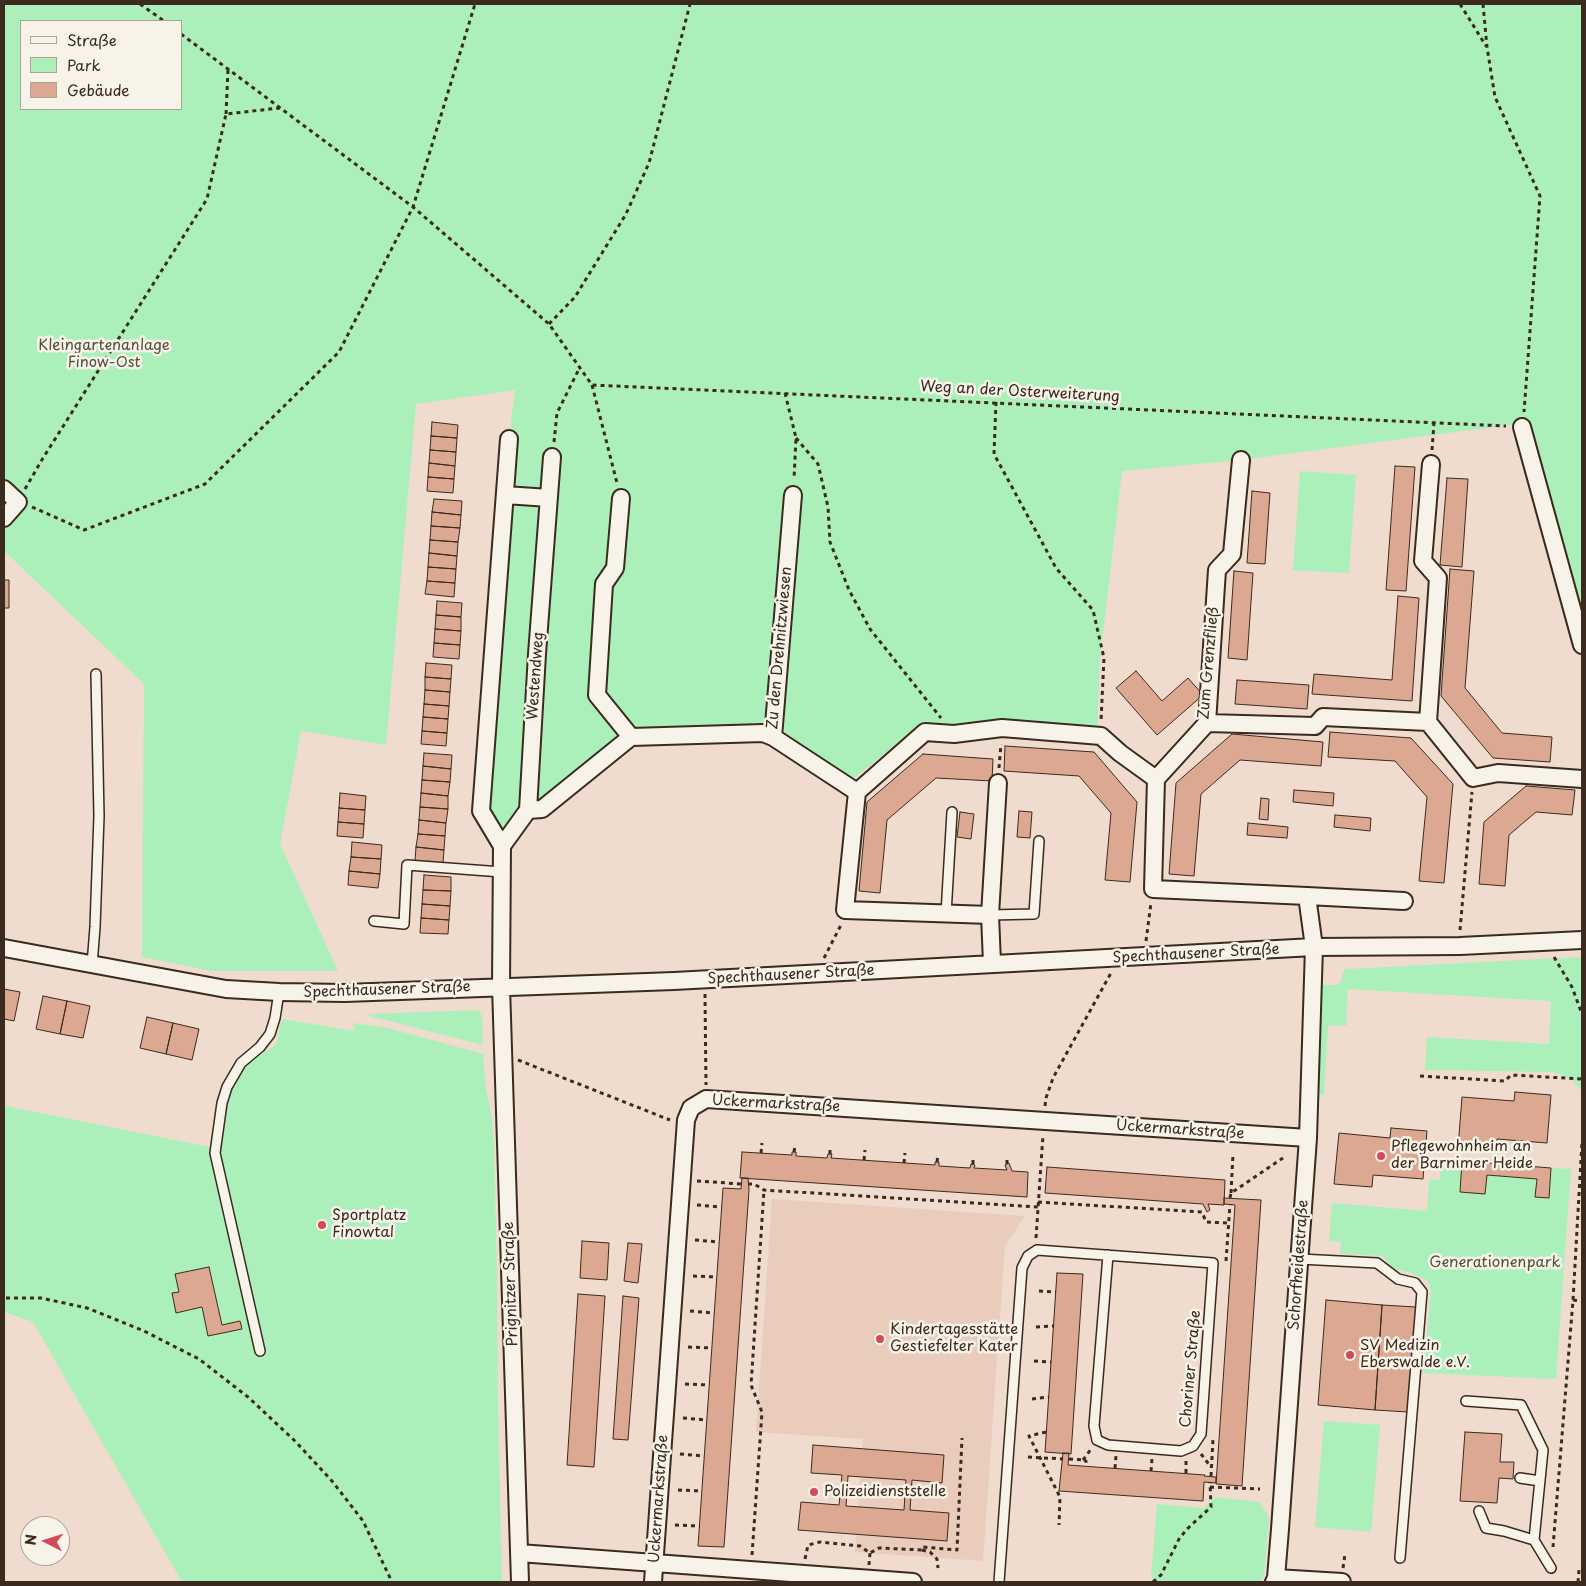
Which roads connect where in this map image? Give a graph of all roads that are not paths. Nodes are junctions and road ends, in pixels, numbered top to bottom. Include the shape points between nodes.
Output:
1 (1522, 427) road end
2 (509, 440) dead end
3 (552, 457) road end
4 (1241, 460) dead end
5 (1431, 464) road end
6 (4, 490) edge
7 (505, 495) junction
8 (793, 495) road end
9 (549, 498) junction
10 (621, 498) road end
11 (4, 518) edge
12 (1582, 645) edge
13 (96, 674) dead end
14 (1428, 722) junction
15 (1207, 723) junction
16 (631, 737) junction
17 (773, 738) junction
18 (1156, 779) junction
19 (1582, 779) edge
20 (998, 783) road end
21 (857, 792) junction
22 (528, 810) junction
23 (952, 812) dead end
24 (1039, 840) dead end
25 (502, 846) junction
26 (502, 872) junction
27 (1306, 896) junction
28 (1404, 901) dead end
29 (946, 914) junction
30 (990, 915) junction
31 (374, 921) dead end
32 (1582, 940) edge
33 (1314, 947) junction
34 (4, 948) edge
35 (992, 964) junction
36 (92, 965) junction
37 (501, 986) junction
38 (278, 992) junction
39 (1308, 1138) junction
40 (1108, 1255) junction
41 (1300, 1259) junction
42 (260, 1351) dead end
43 (1466, 1401) dead end
44 (1520, 1478) dead end
45 (1540, 1481) junction
46 (1479, 1511) dead end
47 (1534, 1540) junction
48 (519, 1553) junction
49 (1400, 1558) dead end
50 (654, 1563) junction
51 (1551, 1568) road end
52 (1275, 1580) edge
53 (520, 1582) edge
54 (653, 1582) edge
55 (912, 1582) edge
56 (999, 1582) edge
57 (1342, 1582) edge

1 - 12 street
2 - 7 street
3 - 9 street, Westendweg
4 - 15 street, Zum Grenzfließ via 1232,554 1217,570
5 - 14 street via 1423,561 1438,578
6 - 11 street via 18,502
7 - 9 street
7 - 25 street via 481,811
8 - 17 street, Zu den Drehnitzwiesen
9 - 22 street, Westendweg
10 - 16 street via 615,568 604,584 597,695
13 - 36 lane via 98,816
14 - 15 street via 1323,717 1315,726
14 - 19 street via 1473,778 1498,773
15 - 18 street, Zum Grenzfließ
16 - 17 street via 763,733
16 - 22 street via 542,809
17 - 21 street, Zu den Drehnitzwiesen
18 - 21 street via 1101,736 1002,728 954,734 925,732
18 - 27 street via 1153,889
20 - 30 street
21 - 29 street via 845,910
22 - 25 street
23 - 29 lane
24 - 30 lane via 1034,914
25 - 26 street
26 - 31 lane via 407,865 404,924
26 - 37 street
27 - 28 street
27 - 33 street
29 - 30 street
30 - 35 street
32 - 33 street, Spechthausener Straße via 1460,946
33 - 35 street, Spechthausener Straße
33 - 39 street, Schorfheidestraße
34 - 36 street, Spechthausener Straße
35 - 37 street, Spechthausener Straße via 705,980
36 - 38 street, Spechthausener Straße via 226,989
37 - 38 street, Spechthausener Straße via 345,993
37 - 48 street, Prignitzer Straße
38 - 42 lane via 270,1034 241,1063 227,1087 215,1153
39 - 41 street, Schorfheidestraße
39 - 50 street, Uckermarkstraße via 706,1098 691,1108 686,1120
40 - 40 lane, Choriner Straße via 1094,1426 1097,1440 1108,1445 1181,1451 1193,1446 1201,1434 1213,1263
40 - 56 lane, Choriner Straße via 1036,1250 1028,1256 1022,1268
41 - 49 lane via 1378,1263 1398,1279 1415,1283 1422,1292
41 - 52 street, Schorfheidestraße
43 - 45 lane via 1521,1405 1543,1450
44 - 45 lane
45 - 47 lane
46 - 47 lane via 1486,1528
47 - 51 lane
48 - 50 street
48 - 53 street, Prignitzer Straße
50 - 54 street, Uckermarkstraße
50 - 55 street
52 - 57 street

